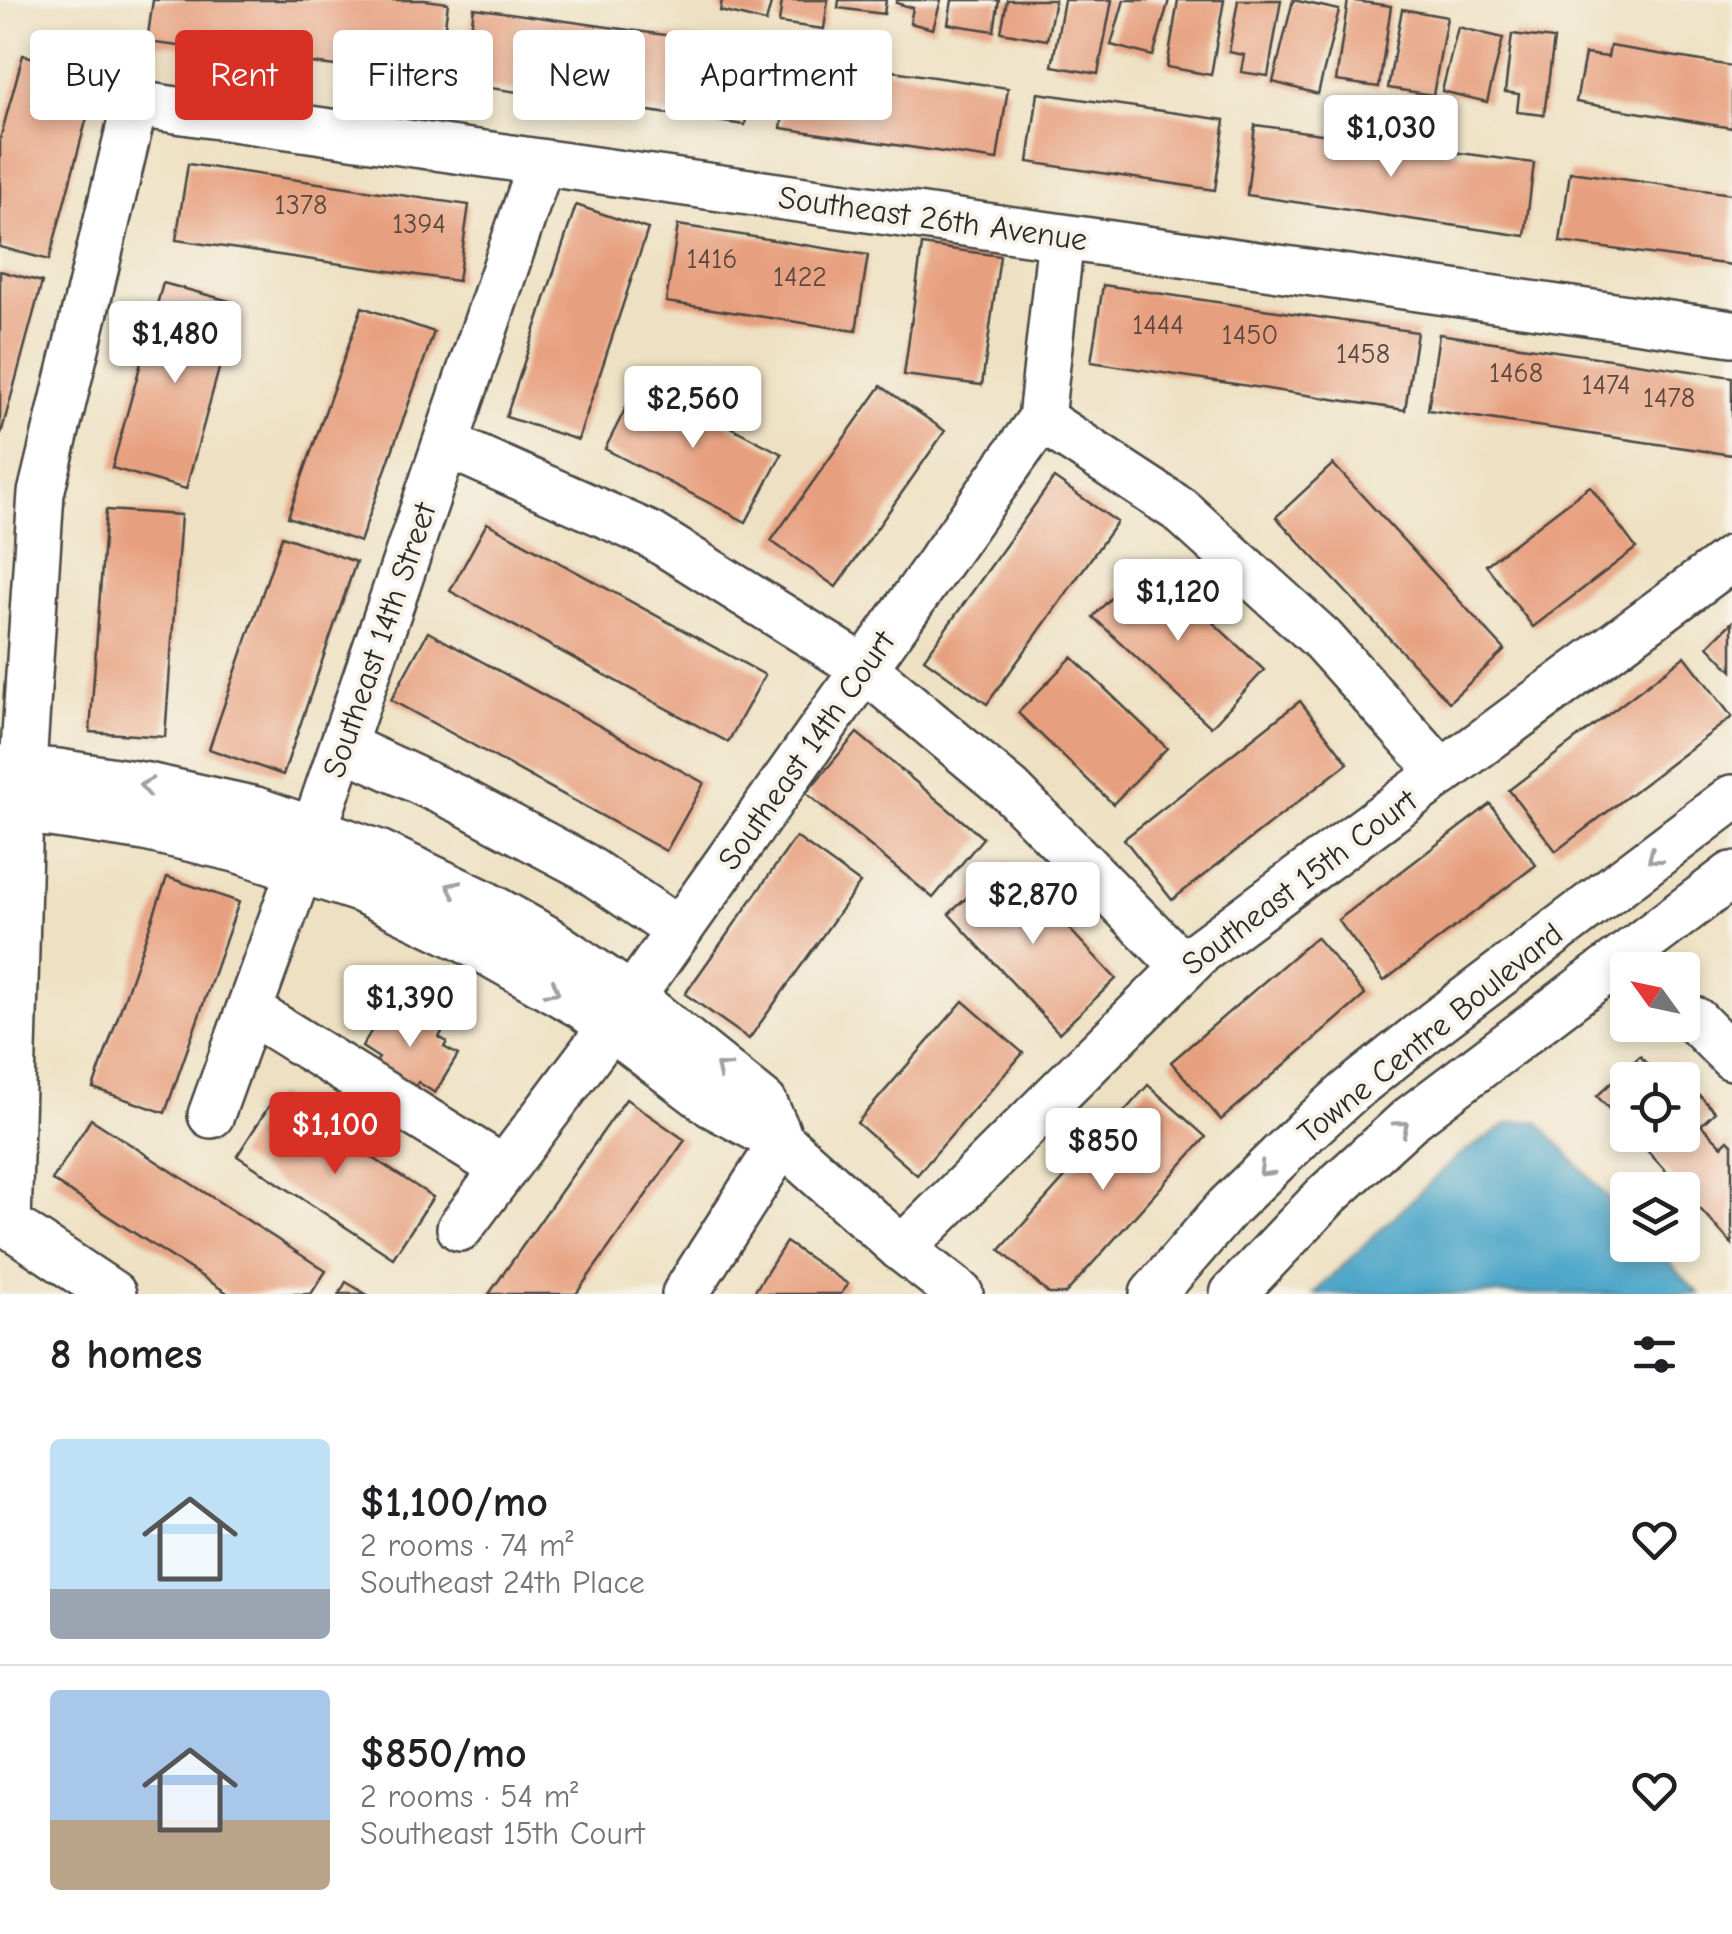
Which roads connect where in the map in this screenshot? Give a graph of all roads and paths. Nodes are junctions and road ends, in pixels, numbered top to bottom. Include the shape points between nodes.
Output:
1 (542, 162) junction
2 (1061, 237) junction
3 (1732, 333) edge
4 (1041, 419) junction
5 (446, 444) junction
6 (1732, 558) edge
7 (864, 668) junction
8 (343, 746) junction
9 (1442, 773) junction
10 (11, 790) edge
11 (1732, 798) edge
12 (307, 850) junction
13 (1732, 875) edge
14 (678, 930) junction
15 (1184, 968) junction
16 (250, 1011) junction
17 (621, 1012) junction
18 (1700, 1024) edge
19 (1732, 1057) edge
20 (211, 1114) dead end
21 (782, 1142) junction
22 (504, 1169) junction
23 (460, 1228) dead end
24 (902, 1249) junction
25 (113, 1294) edge
26 (685, 1294) edge
27 (960, 1294) edge
28 (1152, 1294) edge
29 (1233, 1294) edge

1 - 2 street, Southeast 26th Avenue
1 - 5 street, Southeast 14th Street
1 - 10 street, Southeast 26th Avenue via 134,104 41,493
2 - 3 street, Southeast 26th Avenue
2 - 4 street, Southeast 14th Court
4 - 7 street, Southeast 14th Court
4 - 9 street via 1180,510 1322,638
5 - 7 street via 651,535
5 - 8 street, Southeast 14th Street
6 - 9 street, Southeast 15th Court
7 - 14 street, Southeast 14th Court
7 - 15 street via 1011,791
8 - 12 street, Southeast 14th Street
8 - 14 street via 582,866
9 - 15 street, Southeast 15th Court
10 - 12 street via 236,848
10 - 25 street via 8,1224
11 -> 28 street, Towne Centre Boulevard via 1348,1092 1266,1168
12 - 16 street, Southeast 14th Street
12 - 17 street via 362,890 584,1008
29 -> 13 street, Towne Centre Boulevard via 1409,1120
14 - 17 street, Southeast 14th Court
15 - 24 street, Southeast 15th Court
16 - 20 street, Southeast 14th Street
16 - 22 street
17 - 21 street via 713,1105
17 - 22 street, Southeast 14th Court
18 - 19 street
21 - 24 street
21 - 26 street
22 - 23 street, Southeast 14th Court
24 - 27 street

